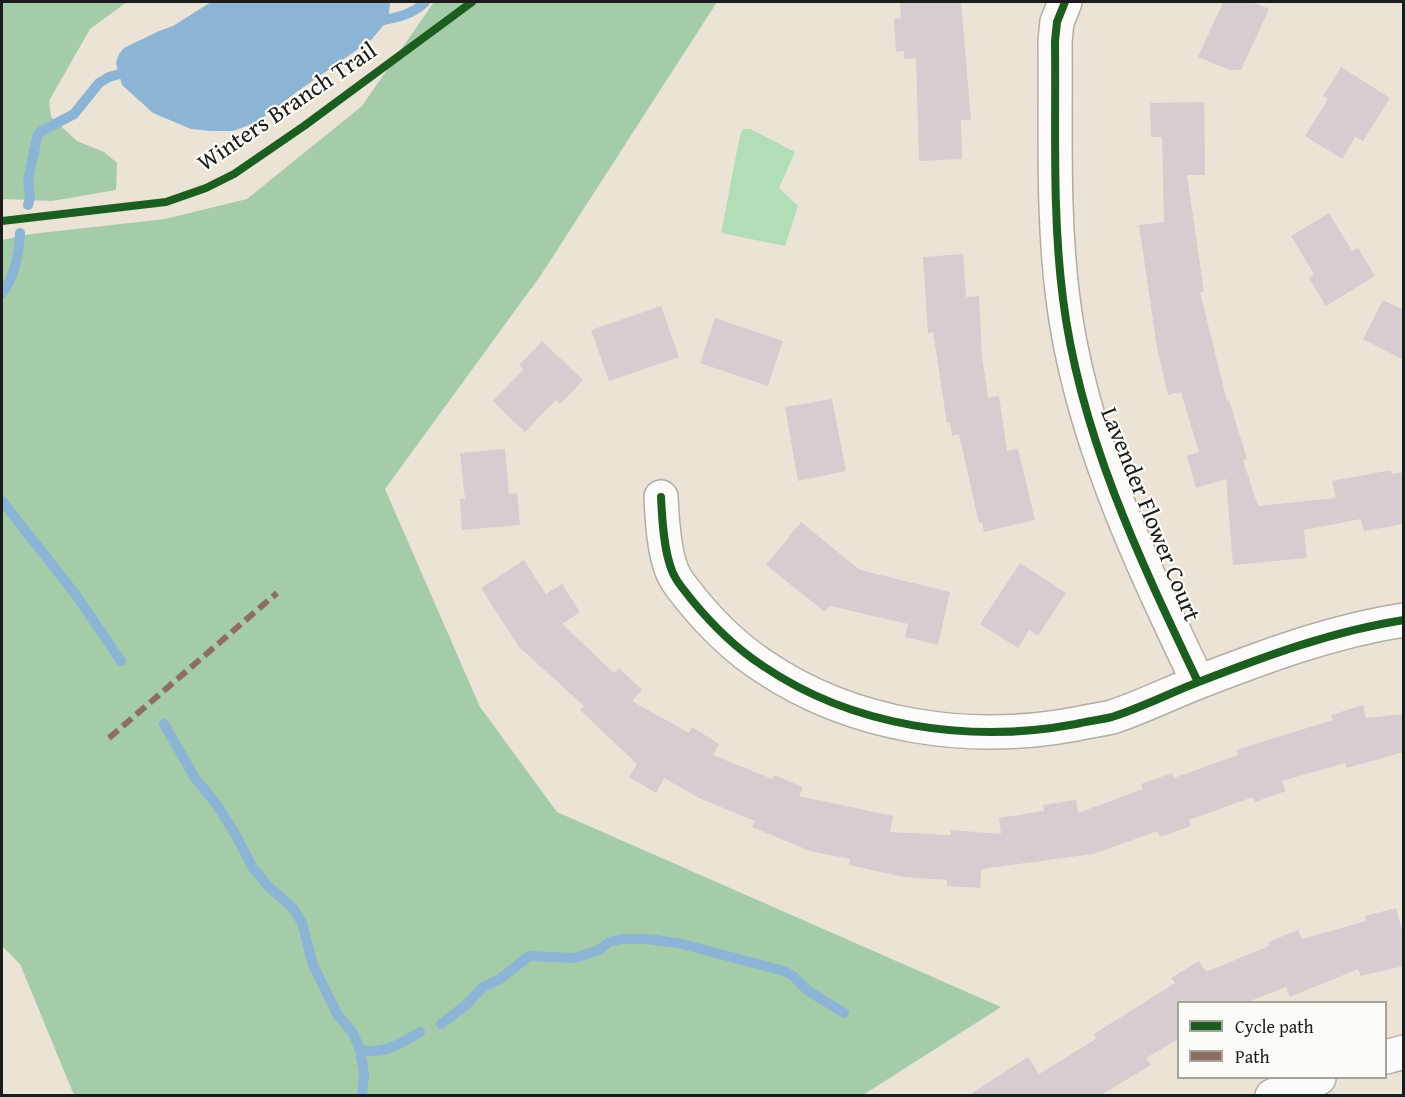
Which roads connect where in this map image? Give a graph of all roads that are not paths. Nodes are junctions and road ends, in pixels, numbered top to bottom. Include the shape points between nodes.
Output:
1 (1065, 2) edge
2 (661, 497) dead end
3 (1404, 620) edge
4 (1198, 682) junction
5 (1404, 1052) edge
6 (1387, 1058) edge
7 (1314, 1079) edge
8 (1272, 1095) edge

1 - 4 street, Lavender Flower Court via 1055,41 1057,218 1063,299 1073,356 1086,413 1108,478 1145,570
2 - 4 street via 663,536 674,576 712,625 780,678 828,702 889,720 939,729 1001,733 1051,729 1111,717
3 - 4 street via 1285,649
5 - 6 street
7 - 8 street

